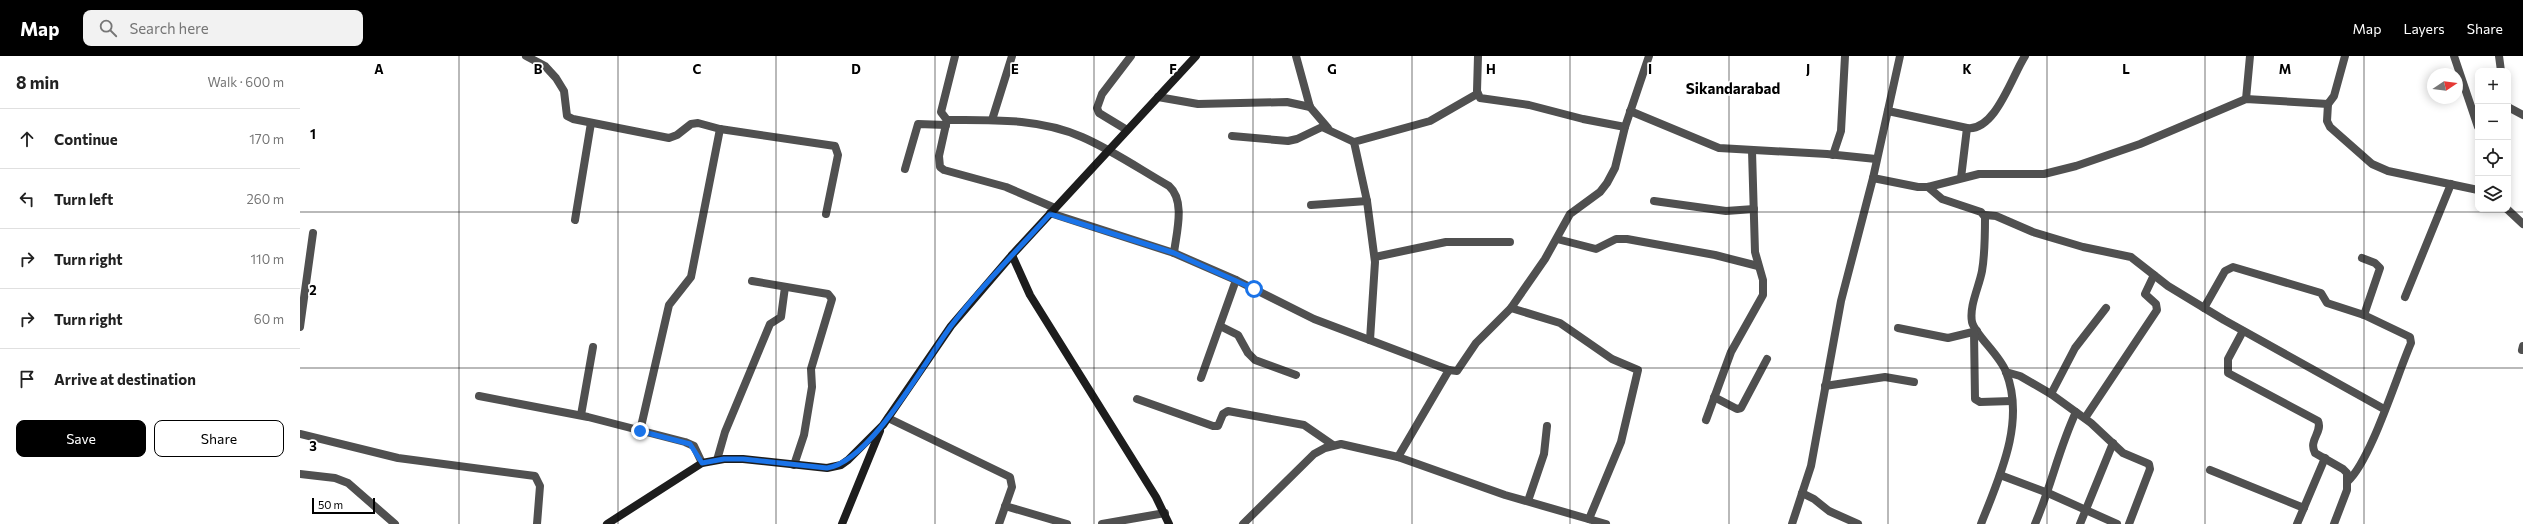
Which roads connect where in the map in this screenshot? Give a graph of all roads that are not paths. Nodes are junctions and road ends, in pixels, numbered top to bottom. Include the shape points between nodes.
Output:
1 (526, 56) edge
2 (956, 56) edge
3 (1012, 56) edge
4 (1131, 56) edge
5 (1196, 56) edge
6 (1296, 56) edge
7 (1478, 56) edge
8 (1648, 56) edge
9 (1845, 56) edge
10 (1900, 56) edge
11 (2025, 56) edge
12 (2250, 56) edge
13 (2345, 56) edge
14 (2454, 56) edge
15 (2499, 56) edge
16 (2501, 68) edge
17 (1477, 94) junction
18 (1158, 97) junction
19 (2246, 99) junction
20 (2328, 104) junction
21 (1310, 107) junction
22 (2511, 108) edge
23 (1630, 110) junction
24 (1888, 111) junction
25 (2523, 114) edge
26 (2475, 118) edge
27 (992, 120) junction
28 (591, 123) junction
29 (947, 123) junction
30 (1625, 127) junction
31 (1967, 128) junction
32 (720, 129) junction
33 (1329, 129) junction
34 (1127, 130) junction
35 (1232, 136) dead end
36 (1354, 142) junction
37 (1108, 151) junction
38 (1752, 151) junction
39 (1833, 155) junction
40 (1876, 159) junction
41 (905, 169) dead end
42 (1873, 178) junction
43 (1961, 178) junction
44 (2451, 184) junction
45 (1928, 187) junction
46 (2475, 189) edge
47 (1367, 201) junction
48 (1654, 201) dead end
49 (1311, 205) dead end
50 (1754, 209) junction
51 (1052, 211) junction
52 (2510, 212) edge
53 (826, 214) dead end
54 (1985, 215) junction
55 (575, 220) dead end
56 (2523, 224) edge
57 (313, 233) dead end
58 (1557, 239) junction
59 (1510, 242) dead end
60 (1174, 253) junction
61 (1012, 256) junction
62 (1375, 257) junction
63 (2362, 258) dead end
64 (1758, 266) junction
65 (2154, 275) junction
66 (1236, 280) junction
67 (752, 281) dead end
68 (785, 287) junction
69 (2405, 297) dead end
70 (1511, 308) junction
71 (2106, 308) dead end
72 (2204, 308) junction
73 (2364, 315) junction
74 (1220, 326) junction
75 (300, 327) edge
76 (1898, 328) dead end
77 (2243, 331) junction
78 (1976, 332) junction
79 (1370, 340) junction
80 (593, 347) dead end
81 (1767, 359) dead end
82 (1449, 370) junction
83 (2006, 372) junction
84 (1296, 375) dead end
85 (1201, 378) dead end
86 (1914, 382) dead end
87 (1825, 386) junction
88 (2051, 394) junction
89 (479, 396) dead end
90 (1714, 397) junction
91 (1137, 399) dead end
92 (2012, 401) junction
93 (2384, 409) junction
94 (2076, 412) junction
95 (581, 415) junction
96 (2085, 418) junction
97 (1706, 420) dead end
98 (885, 421) junction
99 (1547, 426) dead end
100 (640, 431) junction
101 (300, 434) edge
102 (2113, 443) junction
103 (1333, 445) junction
104 (1398, 457) junction
105 (2325, 458) junction
106 (718, 460) junction
107 (702, 463) junction
108 (799, 466) junction
109 (2210, 470) dead end
110 (300, 474) edge
111 (2000, 475) junction
112 (2348, 481) junction
113 (1802, 493) junction
114 (2048, 493) junction
115 (1528, 502) junction
116 (1005, 506) junction
117 (2304, 508) junction
118 (2086, 510) junction
119 (1165, 513) junction
120 (1590, 519) junction
121 (396, 524) edge
122 (537, 524) edge
123 (608, 524) edge
124 (842, 524) edge
125 (999, 524) edge
126 (1067, 524) edge
127 (1102, 524) edge
128 (1169, 524) edge
129 (1243, 524) edge
130 (1606, 524) edge
131 (1792, 524) edge
132 (1858, 524) edge
133 (1981, 524) edge
134 (2035, 524) edge
135 (2080, 524) edge
136 (2117, 524) edge
137 (2129, 524) edge
138 (2297, 524) edge
139 (2334, 524) edge

1 - 28 street via 545,66 556,78 564,91 569,118
2 - 29 street via 941,112
3 - 27 street
4 - 34 street via 1102,94 1096,108
5 - 18 main road
6 - 21 street
7 - 17 street
8 - 23 street
9 - 39 street via 1841,131
10 - 24 street
11 - 31 street via 2004,96 1987,121 1978,128
12 - 19 street
13 - 20 street via 2334,96
14 - 26 street
15 - 16 street
17 - 30 street via 1483,98 1529,105
17 - 36 street via 1430,121
18 - 21 street via 1198,104 1287,102
18 - 34 main road
19 - 20 street
19 - 43 street via 2140,144 2076,166 2044,174 1986,174
20 - 44 street via 2327,121 2330,127 2372,164 2388,171
21 - 33 street
22 - 25 street
23 - 30 street
23 - 38 street via 1713,147
24 - 31 street
24 - 40 street
27 - 29 street
27 - 37 street via 1029,123 1065,131 1081,136
28 - 32 street via 669,138 694,123
28 - 55 street
29 - 41 street via 918,124
29 - 51 street via 939,156 939,164 944,170 1006,188
30 - 58 street via 1618,161 1611,177 1600,192 1570,214
31 - 43 street
32 - 53 street via 835,146 838,155
32 - 100 street via 691,277 670,305
33 - 35 street via 1322,127 1288,141
33 - 36 street
34 - 37 main road
36 - 47 street
37 - 51 main road
37 - 60 street via 1174,190 1178,205
38 - 39 street
38 - 50 street
39 - 40 street
40 - 42 street
42 - 45 street
42 - 87 street via 1841,301
43 - 45 street
44 - 46 street
44 - 69 street
45 - 54 street via 1942,199
47 - 49 street
47 - 62 street
48 - 50 street via 1726,211
50 - 64 street via 1755,252
51 - 60 street
51 - 61 main road
52 - 56 street
54 - 65 street via 1996,216 2033,232 2083,247 2131,257
54 - 78 street via 1982,270 1972,318
57 - 75 street
58 - 64 street via 1599,248 1613,240 1628,239 1715,255
58 - 70 street
59 - 62 street via 1446,242
60 - 66 street
61 - 98 main road via 951,326
61 - 119 main road via 1030,296
62 - 79 street via 1376,285
63 - 73 street via 2380,268
64 - 90 street via 1763,280 1763,295 1731,352
65 - 72 street
65 - 96 street via 2145,294 2156,304 2157,310
66 - 74 street
66 - 79 street via 1314,319
67 - 68 street
68 - 106 street via 781,317 770,324 726,428
68 - 108 street via 828,294 832,299 811,369 812,387
70 - 82 street via 1476,343 1460,369
70 - 120 street via 1560,323 1612,359 1638,370 1621,442
71 - 88 street via 2075,348
72 - 73 street via 2225,271 2233,267 2316,292 2324,295 2327,303
72 - 77 street
73 - 93 street via 2412,339
74 - 84 street via 1238,335 1255,360
74 - 85 street
76 - 78 street via 1948,338
77 - 93 street
77 - 105 street via 2228,359 2228,373 2318,421 2319,428 2313,439 2312,449
78 - 83 street via 1999,358
78 - 92 street via 1975,399 1980,402
79 - 82 street
80 - 95 street
81 - 90 street via 1741,408 1737,409
82 - 104 street
83 - 88 street via 2020,376
83 - 92 street
86 - 87 street via 1885,378
87 - 113 street via 1810,466
88 - 94 street
89 - 95 street
90 - 97 street
91 - 103 street via 1213,426 1218,426 1223,414 1228,411 1296,424 1310,428
92 - 111 street via 2012,432
93 - 112 street via 2358,468
94 - 96 street
94 - 114 street
95 - 100 street
96 - 102 street
98 - 108 main road via 841,465 827,468
98 - 116 street via 1010,477 1012,487
98 - 124 main road
99 - 115 street via 1544,454
100 - 107 street via 690,444
101 - 122 street via 398,458 535,476 540,486
102 - 118 street
102 - 137 street via 2129,456 2150,466
103 - 104 street via 1346,445
103 - 129 street via 1314,454
104 - 115 street
105 - 112 street via 2343,469
105 - 117 street
106 - 107 main road
106 - 108 main road via 743,459
107 - 123 main road
109 - 117 street
110 - 121 street via 335,478 348,483
111 - 114 street
111 - 133 street
112 - 139 street via 2345,498
113 - 131 street
113 - 132 street via 1829,511
114 - 118 street
114 - 134 street
115 - 120 street
116 - 125 street
116 - 126 street
117 - 138 street
118 - 135 street
118 - 136 street
119 - 127 street
119 - 128 main road
120 - 130 street

